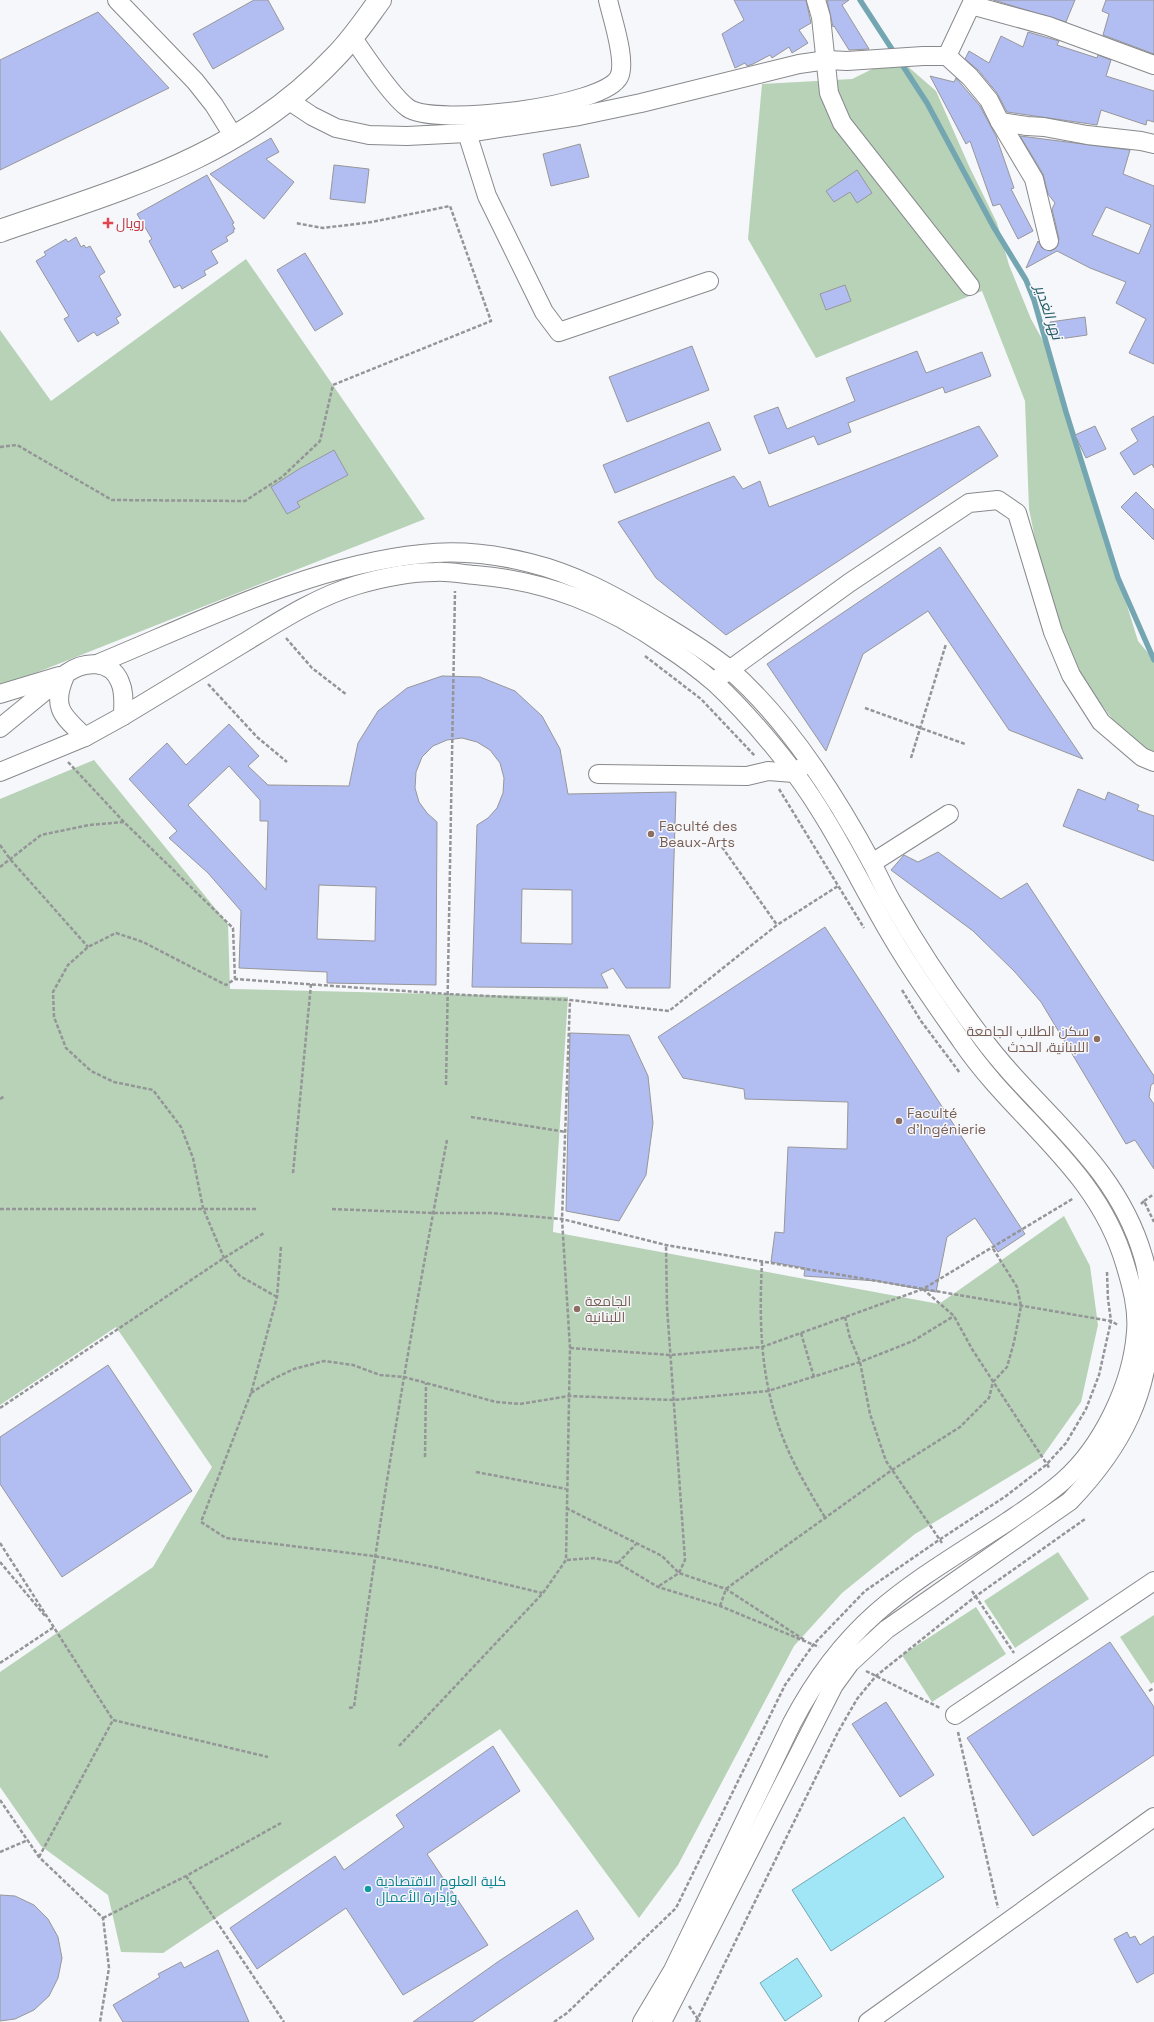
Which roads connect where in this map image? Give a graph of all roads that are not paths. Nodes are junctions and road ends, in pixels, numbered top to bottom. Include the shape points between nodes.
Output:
1 (117, 0) edge
2 (380, 0) edge
3 (608, 0) edge
4 (816, 0) edge
5 (972, 3) edge
6 (352, 37) junction
7 (947, 56) junction
8 (827, 60) junction
9 (1154, 65) edge
10 (288, 100) junction
11 (1000, 122) junction
12 (466, 133) junction
13 (234, 137) junction
14 (1154, 144) edge
15 (0, 231) edge
16 (1049, 241) dead end
17 (709, 281) dead end
18 (970, 286) dead end
19 (97, 664) junction
20 (730, 670) junction
21 (66, 675) junction
22 (713, 681) junction
23 (0, 694) edge
24 (123, 716) junction
25 (0, 728) edge
26 (85, 737) junction
27 (809, 762) junction
28 (1154, 762) edge
29 (0, 772) edge
30 (794, 773) junction
31 (598, 774) dead end
32 (949, 814) dead end
33 (872, 863) junction
34 (1076, 1141) junction
35 (1060, 1152) junction
36 (1121, 1204) junction
37 (1107, 1216) junction
38 (1154, 1581) edge
39 (843, 1658) junction
40 (955, 1715) road end
41 (1154, 1818) edge
42 (692, 1931) junction
43 (701, 1949) junction
44 (642, 2022) edge
45 (662, 2022) edge
46 (868, 2022) edge

1 - 13 street via 195,81
2 - 6 highway
3 - 6 street via 622,66 619,77 611,85 587,96 530,110 483,115 420,114 398,100
4 - 8 street
5 - 7 street
5 - 9 street via 1048,26
6 - 10 highway via 325,67
7 - 8 street
7 - 11 street via 970,76 989,100
8 - 12 street via 799,64 626,106
8 - 18 street via 829,93 842,123
10 - 12 street via 336,128 369,135
10 - 13 highway
11 - 14 street via 1044,126 1086,135
11 - 16 street via 1034,179
12 - 17 street via 487,196 544,312 559,332
13 - 15 highway via 199,157 117,192
19 - 20 street via 262,596 355,565 425,553 462,553 513,559 575,577 616,596 693,642
19 - 21 street via 81,666
19 - 24 street via 110,670 120,681 124,695
20 - 22 street
20 - 27 street via 761,703
20 - 28 street via 849,583 969,503 998,500 1017,514 1053,632 1071,675 1101,722 1142,758
21 - 23 street
21 - 25 street
21 - 26 street via 58,691 60,708
22 - 24 street via 641,629 608,610 577,597 532,583 501,577 433,571 361,584 324,597 274,624
22 - 30 street via 750,718
24 - 26 street
26 - 29 street
27 - 30 street
27 - 33 street
30 - 31 street via 768,771 747,776
30 - 35 street via 857,873 901,952 970,1054 1021,1114
32 - 33 street
33 - 34 street via 915,941 978,1034 1028,1093
34 - 35 street
34 - 36 street via 1106,1177
35 - 37 street
36 - 37 street
36 - 39 street via 1143,1255 1149,1284 1151,1338 1150,1353 1141,1387 1130,1418 1111,1452 1070,1501
37 - 39 street via 1120,1244 1134,1291 1136,1333 1126,1381 1114,1411 1096,1442 1062,1482 877,1612
38 - 40 street
39 - 42 street via 807,1694
39 - 43 street via 834,1685
41 - 46 street
42 - 43 street
42 - 44 street via 673,1970
43 - 45 street

